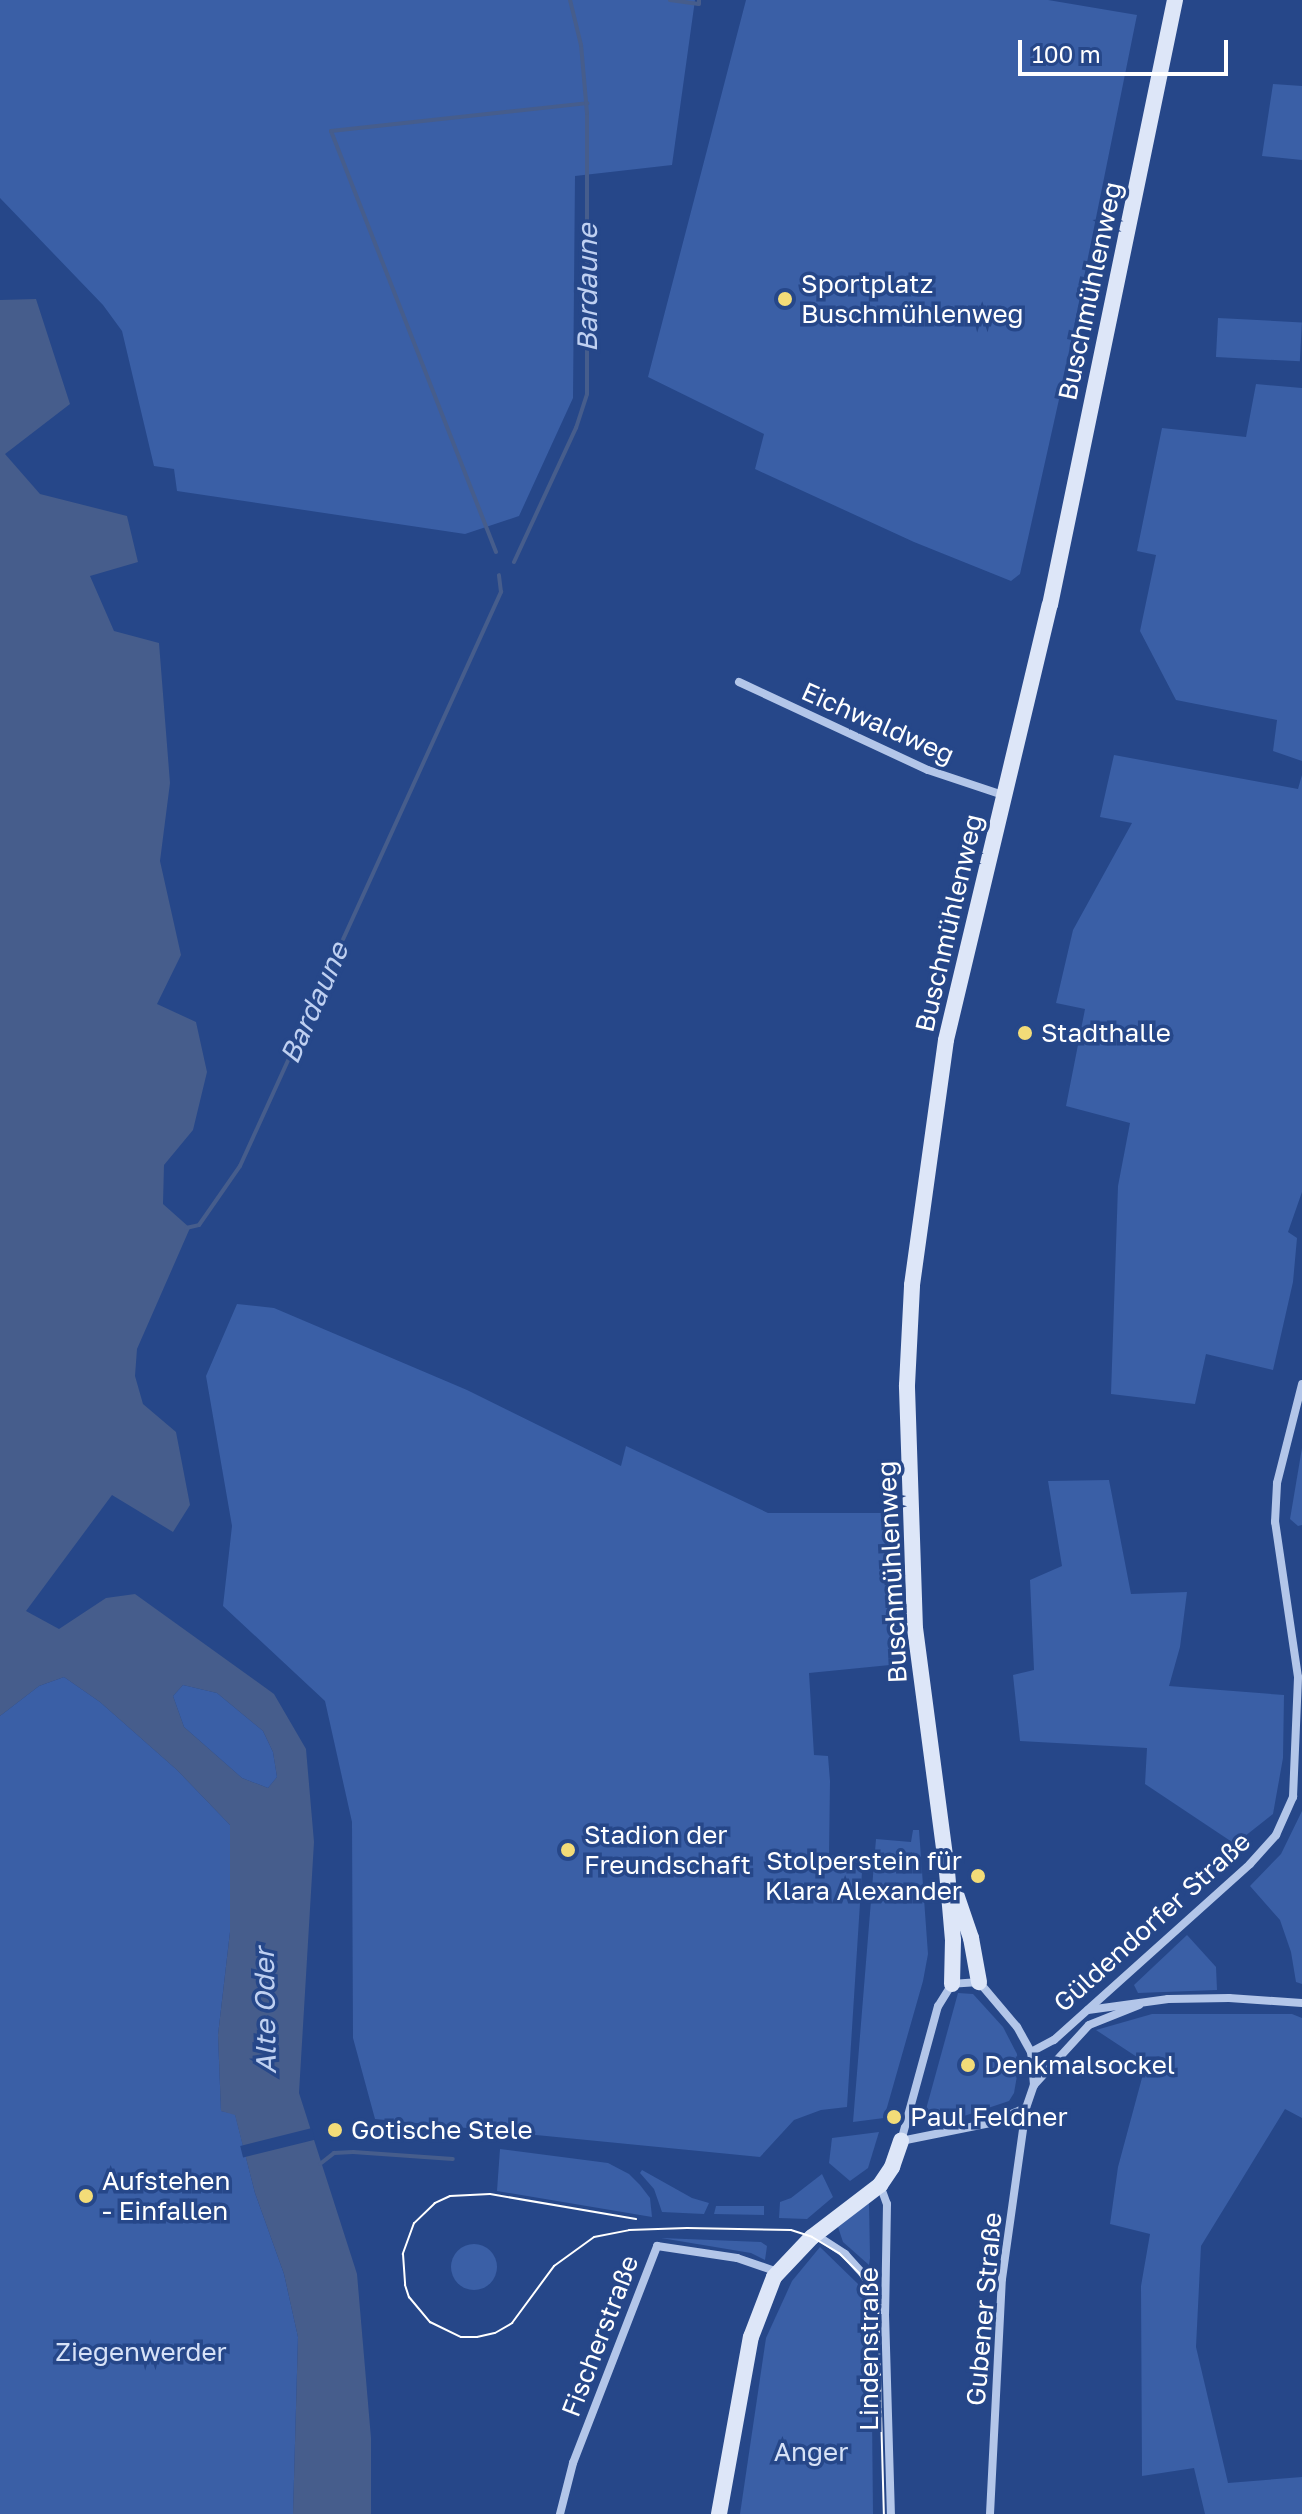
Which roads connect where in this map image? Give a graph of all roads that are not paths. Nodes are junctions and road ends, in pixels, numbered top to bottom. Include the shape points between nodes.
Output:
1 (1175, 0) edge
2 (739, 682) dead end
3 (1003, 795) junction
4 (1302, 1384) edge
5 (947, 1871) junction
6 (979, 1982) junction
7 (952, 1984) junction
8 (1151, 2001) junction
9 (1302, 2003) edge
10 (1087, 2010) junction
11 (1031, 2052) junction
12 (1034, 2085) junction
13 (1026, 2108) junction
14 (901, 2141) junction
15 (880, 2185) junction
16 (815, 2234) junction
17 (778, 2272) junction
18 (885, 2314) junction
19 (560, 2514) edge
20 (719, 2514) edge
21 (891, 2514) edge
22 (990, 2514) edge

1 - 3 street, Buschmühlenweg via 1050,605
2 - 3 street, Eichwaldweg via 928,770
3 - 5 street, Buschmühlenweg via 946,1040 911,1299 907,1385 915,1629
4 - 10 street, Güldendorfer Straße via 1277,1483 1275,1522 1298,1677 1293,1797 1276,1835 1250,1864
5 - 6 street, Buschmühlenweg via 971,1938
5 - 7 street, Buschmühlenweg
6 - 7 street
6 - 11 street
7 - 14 street via 938,2006
8 - 9 street via 1229,1998
8 - 10 street
8 - 12 street via 1089,2025
10 - 11 street, Güldendorfer Straße via 1054,2040
11 - 12 street
12 - 13 street, Gubener Straße
13 - 14 street via 990,2123
13 - 22 street, Gubener Straße via 1002,2279
14 - 15 street
15 - 16 street
15 - 18 street, Lindenstraße via 887,2204
16 - 17 street
16 - 18 street via 845,2254 866,2277 884,2303
17 - 19 street, Fischerstraße via 737,2258 657,2246 573,2463
17 - 20 street via 751,2337
18 - 21 street, Lindenstraße

